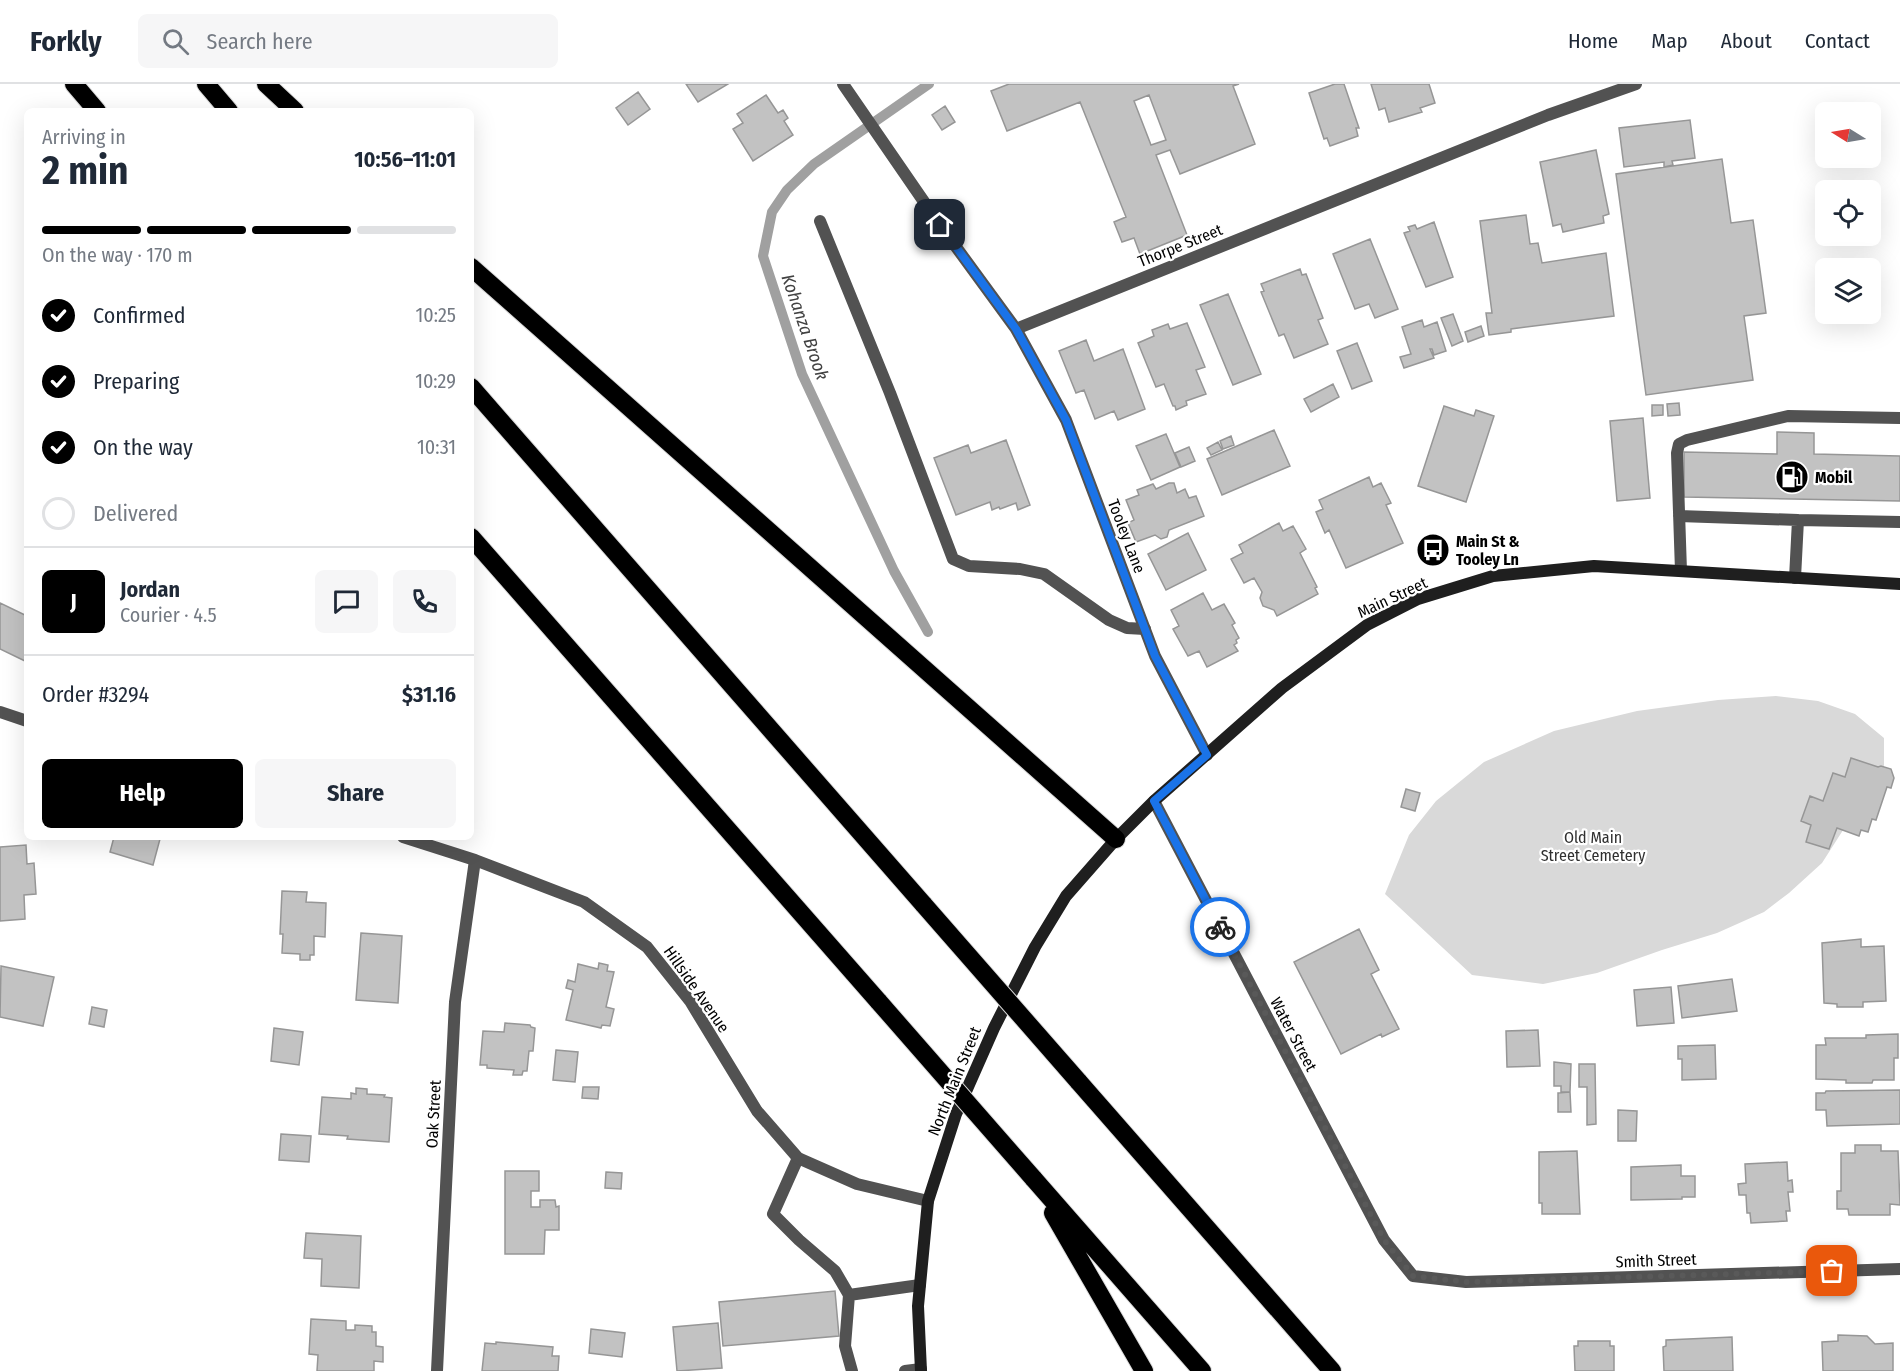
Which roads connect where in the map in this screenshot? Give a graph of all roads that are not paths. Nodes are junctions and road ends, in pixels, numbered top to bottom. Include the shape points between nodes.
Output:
1 (74, 84) edge
2 (206, 84) edge
3 (266, 84) edge
4 (843, 84) edge
5 (1636, 84) edge
6 (94, 108) edge
7 (226, 108) edge
8 (292, 108) edge
9 (820, 220) dead end
10 (474, 270) edge
11 (1016, 329) junction
12 (474, 390) edge
13 (1900, 418) edge
14 (1679, 516) junction
15 (1798, 520) junction
16 (1900, 522) edge
17 (474, 540) edge
18 (1681, 571) junction
19 (1795, 578) junction
20 (1900, 584) edge
21 (1145, 629) junction
22 (0, 712) edge
23 (24, 720) edge
24 (1207, 755) junction
25 (1154, 801) junction
26 (1116, 838) junction
27 (412, 840) edge
28 (475, 860) junction
29 (798, 1158) junction
30 (1033, 1178) junction
31 (928, 1201) junction
32 (1900, 1269) edge
33 (1413, 1276) joint
34 (920, 1285) junction
35 (849, 1295) junction
36 (921, 1370) edge
37 (437, 1371) edge
38 (852, 1371) edge
39 (905, 1371) edge
40 (1144, 1371) edge
41 (1202, 1371) edge
42 (1332, 1371) edge

1 - 6 highway
2 - 7 highway
3 - 8 highway
4 - 11 street
5 - 11 street, Thorpe Street via 1548,114
9 - 21 street via 953,559 969,566 1044,574 1109,620 1127,628
10 - 26 highway
11 - 21 street, Tooley Lane via 1066,420
12 - 42 highway, bridge
13 - 14 street via 1788,416 1687,440 1679,444 1677,453
14 - 15 street
14 - 18 street
15 - 16 street
15 - 19 street
17 - 30 highway, bridge
18 - 19 main road, Main Street
18 - 24 main road, Main Street via 1594,566 1493,576 1418,599 1367,625 1282,688
19 - 20 main road, Main Street
21 - 24 street, Tooley Lane
22 - 23 street
24 - 25 main road, Main Street
25 - 26 main road, Main Street
25 - 33 street, Water Street via 1384,1240
26 - 31 main road, North Main Street via 1066,896 1035,947 956,1113
27 - 28 street, Hillside Avenue
28 - 29 street, Hillside Avenue via 584,902 647,946 690,1001 757,1111
28 - 37 street, Oak Street via 455,1002
29 - 31 street, Hillside Avenue via 857,1184
29 - 35 street via 773,1214 835,1271
30 - 40 highway
30 - 41 highway
31 - 34 main road, North Main Street
32 - 33 street, Smith Street via 1466,1282
34 - 35 street
34 - 36 main road, North Main Street
35 - 38 street via 845,1346
36 - 39 street

